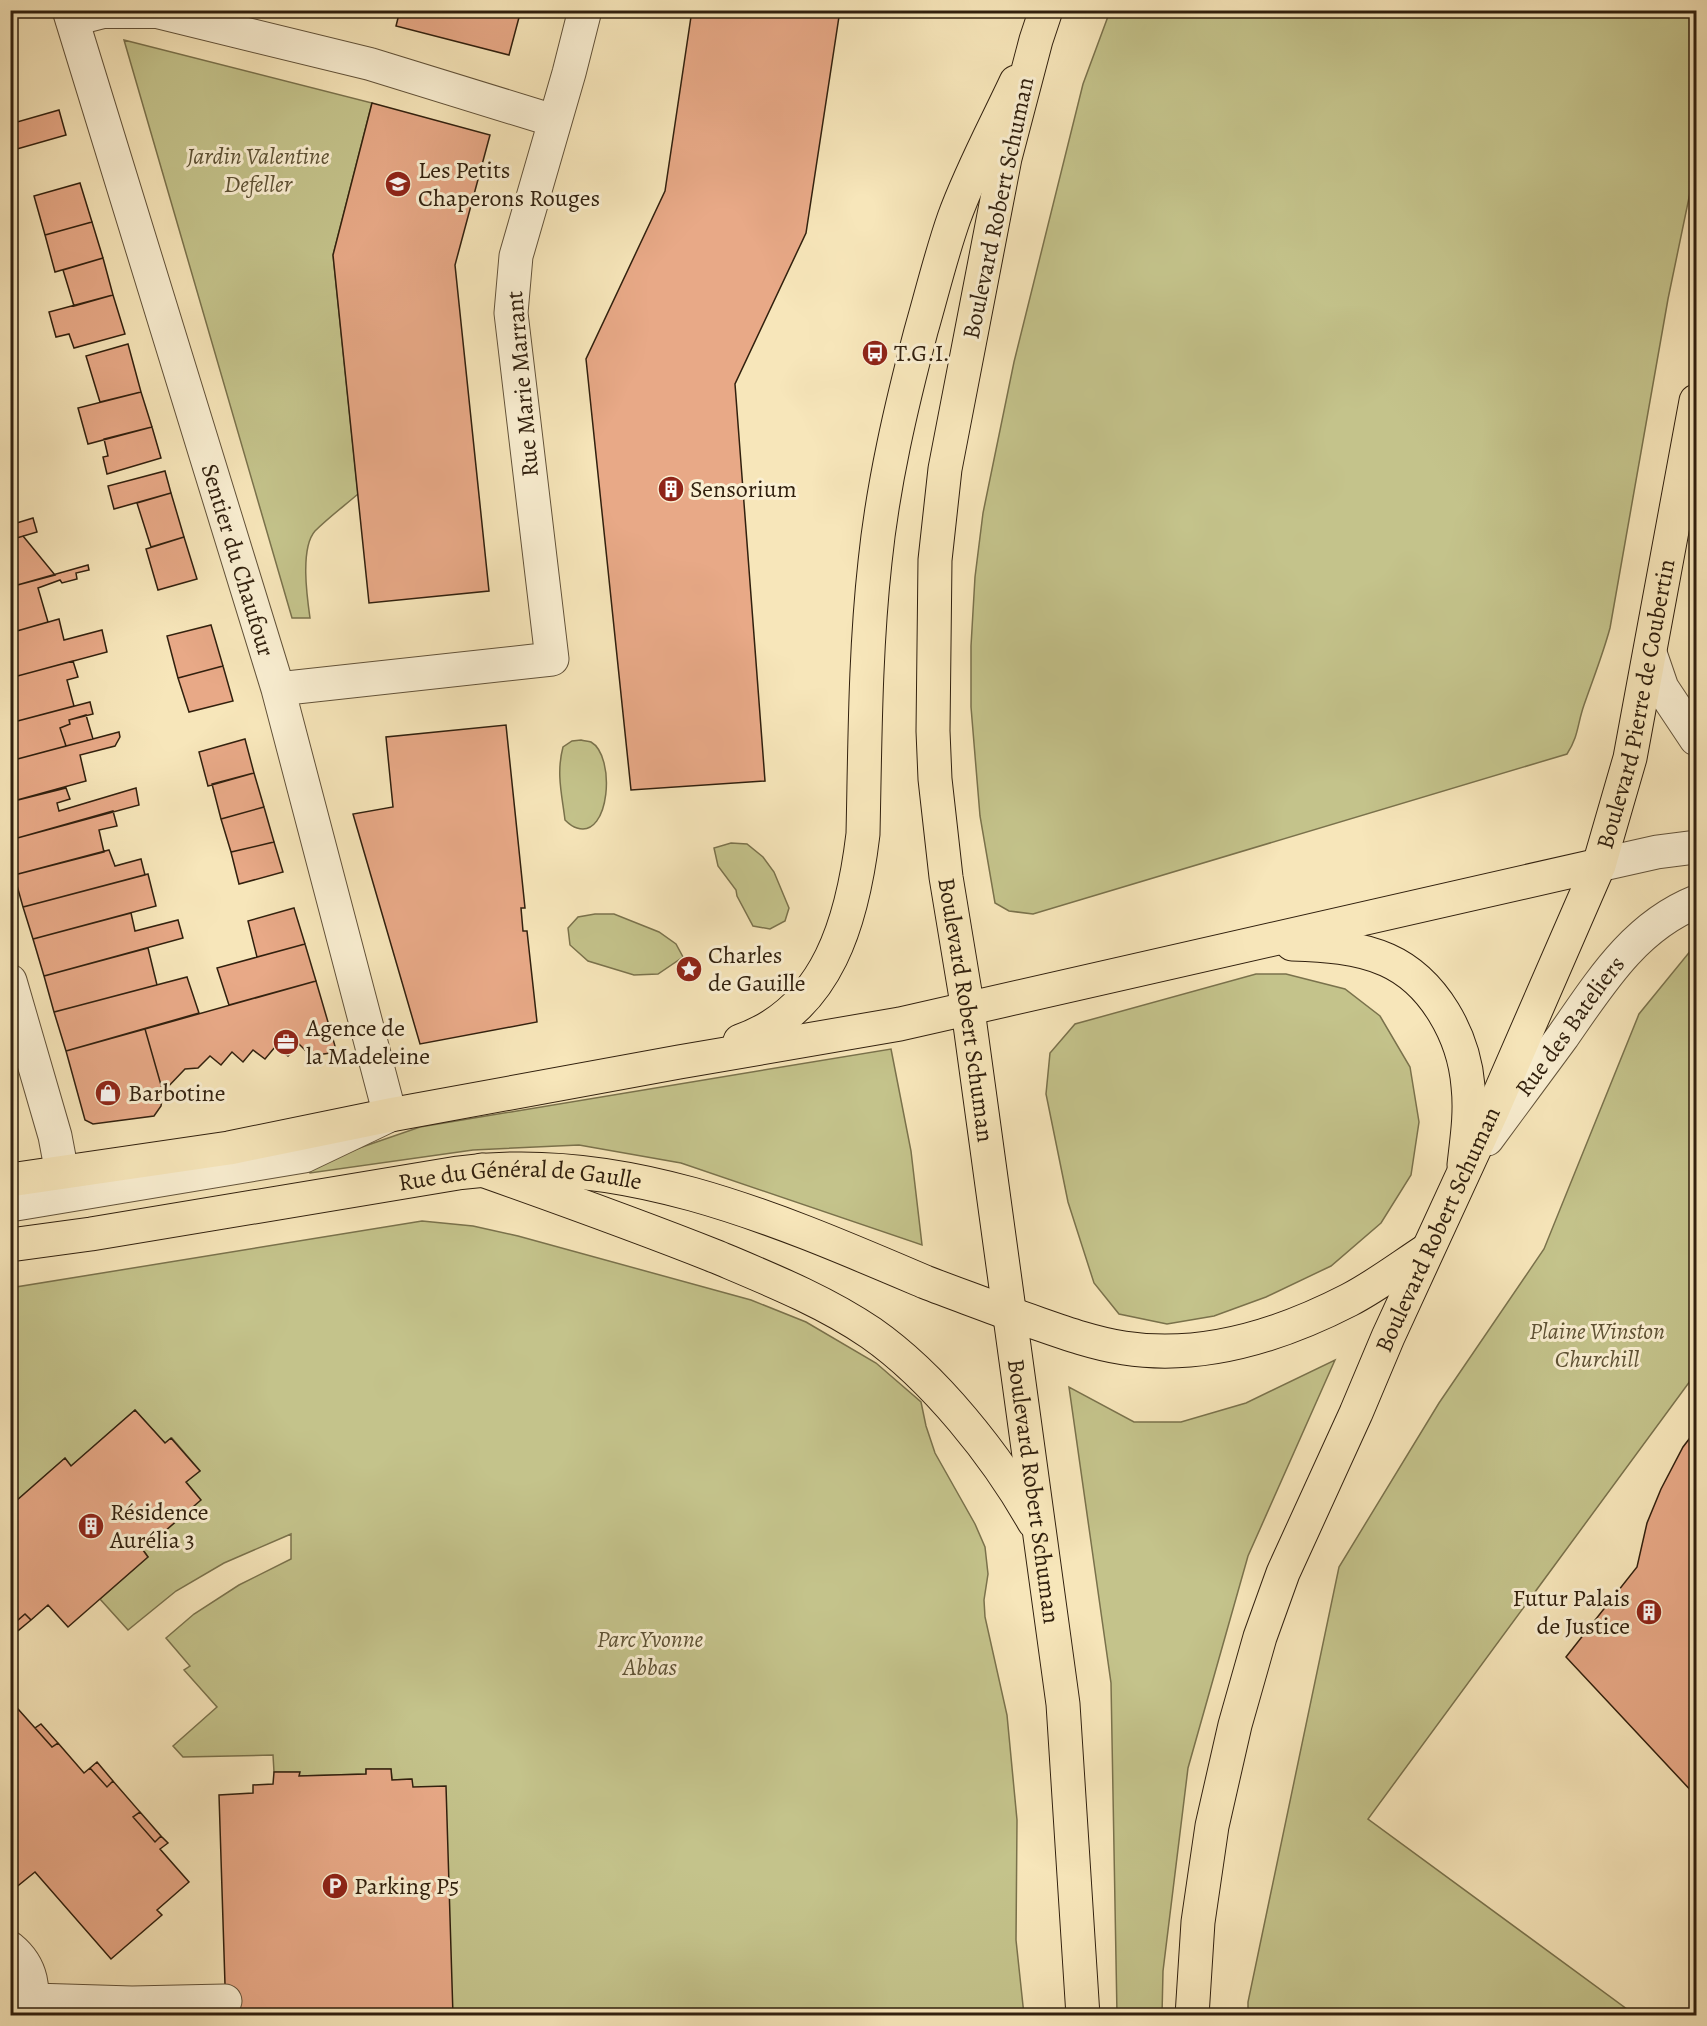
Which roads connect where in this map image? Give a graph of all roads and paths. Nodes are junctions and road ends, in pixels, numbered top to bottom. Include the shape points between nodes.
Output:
1 (585, 10) edge
2 (71, 15) edge
3 (1041, 25) edge
4 (555, 121) junction
5 (1696, 401) edge
6 (1650, 653) junction
7 (278, 690) junction
8 (1696, 739) edge
9 (1696, 847) edge
10 (1599, 865) junction
11 (1696, 902) edge
12 (1247, 944) junction
13 (10, 981) edge
14 (968, 1010) junction
15 (679, 1062) junction
16 (390, 1115) junction
17 (482, 1170) junction
18 (1463, 1172) junction
19 (63, 1173) junction
20 (10, 1179) edge
21 (10, 1205) edge
22 (10, 1245) edge
23 (1427, 1250) junction
24 (1010, 1314) junction
25 (1041, 1535) junction
26 (10, 1948) edge
27 (225, 2001) dead end
28 (30, 2008) edge
29 (1083, 2016) edge
30 (1192, 2016) edge

1 - 4 street, Rue Marie Marrant
2 - 4 street via 157,12 370,64
2 - 7 street, Sentier du Chaufour
3 - 14 main road, Boulevard Robert Schuman via 1005,158 945,469 935,560 935,779
3 - 15 main road via 940,258 888,470 875,562 863,834 859,870 844,928 817,983 786,1017 744,1040
4 - 7 street, Rue Marie Marrant via 516,256 511,313 552,659
5 - 6 main road, Boulevard Pierre de Coubertin
6 - 8 street via 1662,688
6 - 10 main road, Boulevard Pierre de Coubertin via 1630,758
7 - 16 street, Sentier du Chaufour
9 - 10 street
10 - 12 main road
10 - 18 main road, Boulevard Robert Schuman
11 - 18 street, Rue des Bateliers via 1650,928 1614,964
12 - 14 main road
12 - 18 main road via 1319,945 1386,960 1436,999 1456,1039 1468,1084 1469,1125
13 - 19 street
14 - 15 main road
14 - 24 main road, Boulevard Robert Schuman
15 - 16 main road
16 - 19 main road via 230,1148
16 - 21 street via 304,1156
17 - 22 main road, Rue du Général de Gaulle
17 - 24 main road, Rue du Général de Gaulle via 518,1167 583,1173 686,1191 780,1223
17 - 25 main road via 765,1277 872,1334 902,1358 952,1409 1022,1502
18 - 23 main road, Boulevard Robert Schuman
19 - 20 main road
23 - 24 main road, Rue du Général de Gaulle via 1376,1284 1323,1312 1242,1341 1199,1349 1159,1352 1123,1348
23 - 30 main road, Boulevard Robert Schuman via 1283,1573 1260,1637 1234,1725 1212,1826 1198,1922
24 - 25 main road, Boulevard Robert Schuman
25 - 29 main road, Boulevard Robert Schuman via 1063,1704
26 - 28 street via 25,1963 32,1981
27 - 28 street

